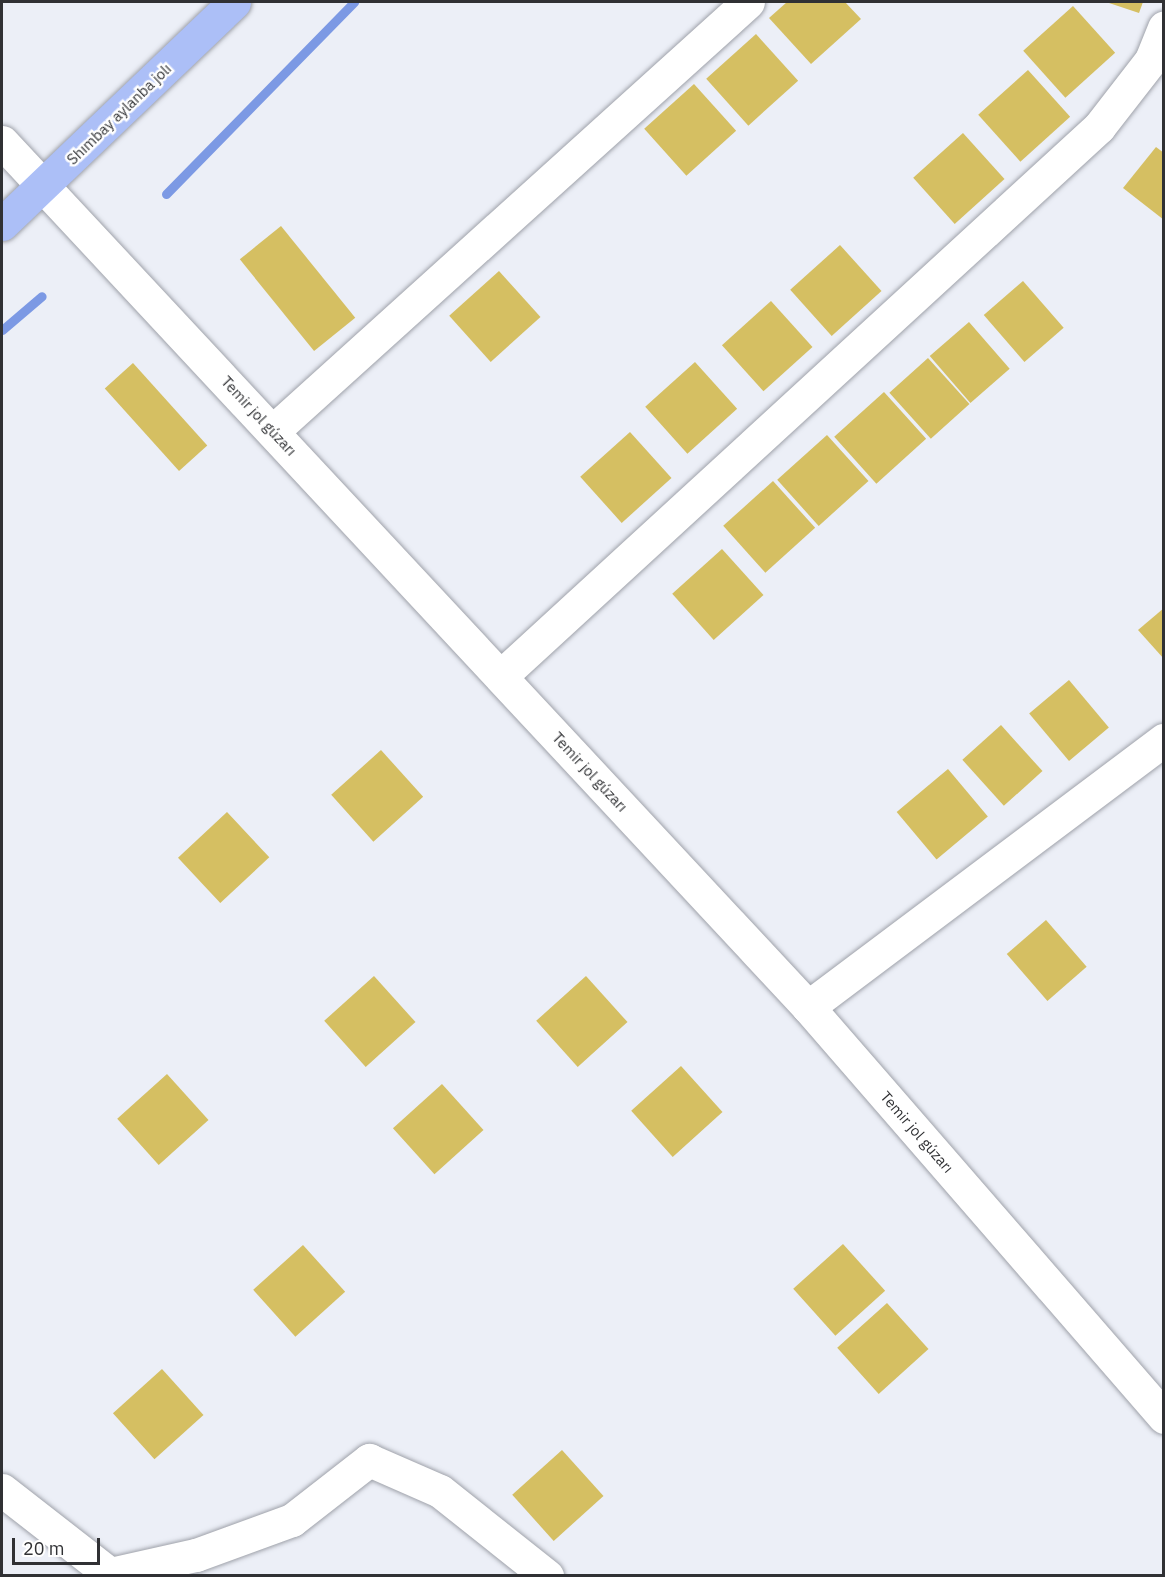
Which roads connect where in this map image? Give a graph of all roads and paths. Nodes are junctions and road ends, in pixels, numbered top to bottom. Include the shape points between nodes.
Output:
1 (234, 2) edge
2 (748, 2) edge
3 (1164, 27) edge
4 (2, 142) edge
5 (43, 188) junction
6 (2, 224) edge
7 (273, 431) junction
8 (501, 676) junction
9 (1164, 740) edge
10 (807, 1007) junction
11 (1164, 1417) edge
12 (2, 1490) edge
13 (547, 1575) edge

1 - 5 main road, Shımbay aylanba jolı
2 - 7 street
3 - 8 street via 1151,60 1099,127
4 - 5 street, Temir jol gúzarı
5 - 6 main road, Shımbay aylanba jolı
5 - 7 street, Temir jol gúzarı
7 - 8 street, Temir jol gúzarı
8 - 10 street, Temir jol gúzarı
9 - 10 street
10 - 11 street, Temir jol gúzarı
12 - 13 street via 110,1574 196,1555 292,1520 369,1460 440,1491

